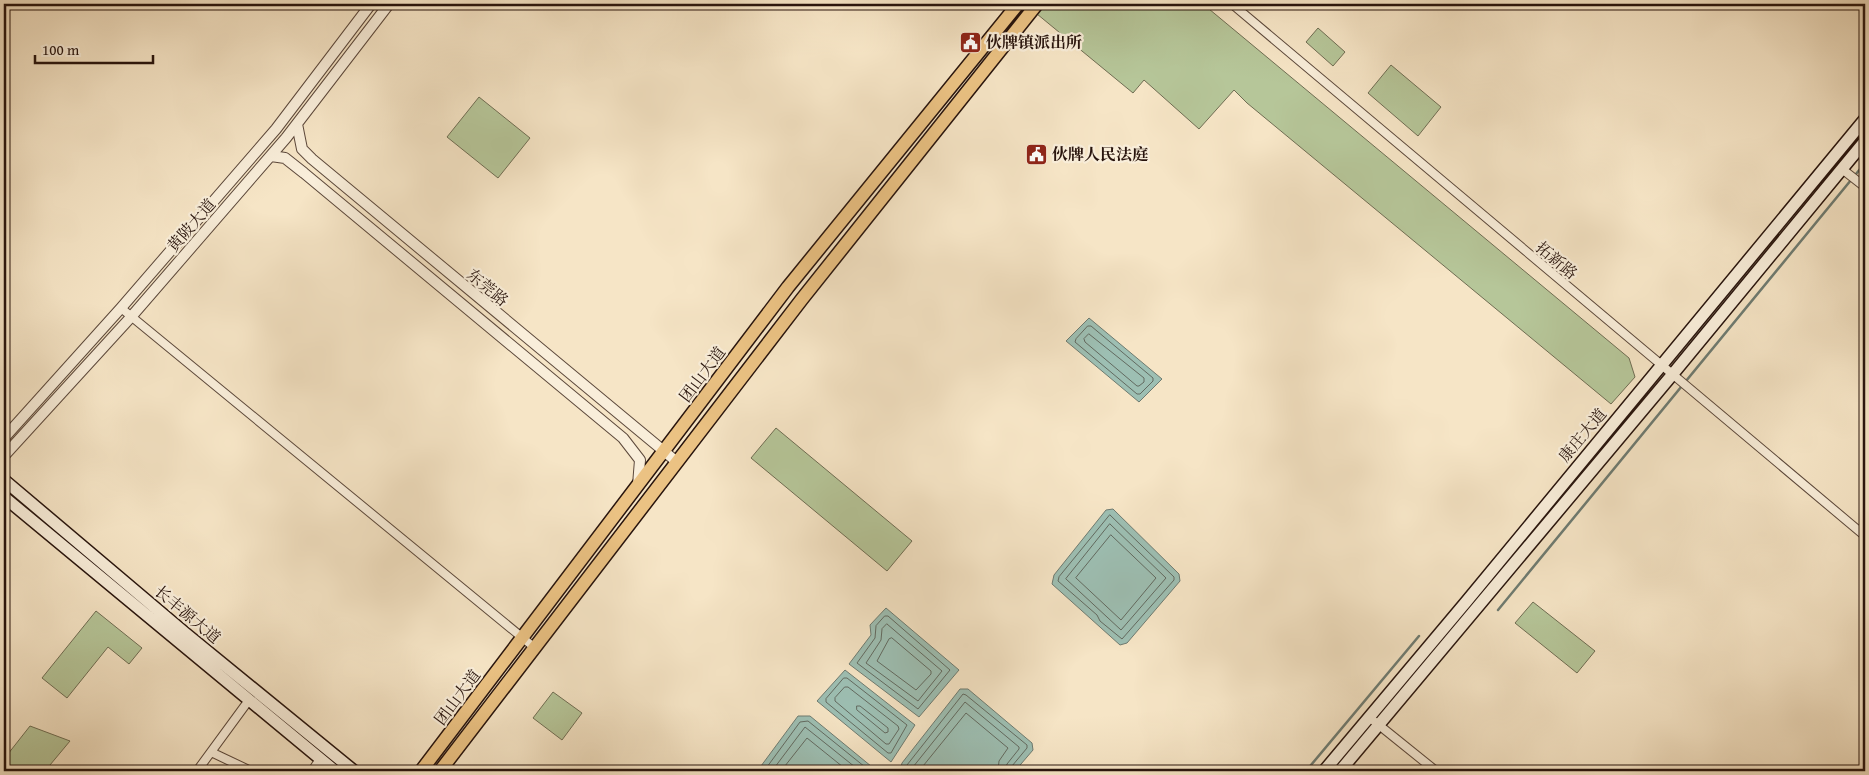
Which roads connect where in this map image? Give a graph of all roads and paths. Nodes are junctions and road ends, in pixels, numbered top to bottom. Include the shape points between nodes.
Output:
1 (371, 4) edge
2 (389, 4) edge
3 (1018, 4) edge
4 (1037, 4) edge
5 (1232, 4) edge
6 (1865, 119) edge
7 (297, 124) junction
8 (1865, 141) edge
9 (271, 156) junction
10 (1850, 175) junction
11 (1865, 187) edge
12 (121, 308) junction
13 (131, 317) junction
14 (1661, 366) junction
15 (1672, 375) junction
16 (4, 438) edge
17 (663, 452) junction
18 (4, 456) edge
19 (676, 462) junction
20 (4, 480) edge
21 (638, 486) junction
22 (4, 496) edge
23 (1865, 536) edge
24 (522, 638) junction
25 (535, 648) junction
26 (249, 700) junction
27 (1369, 717) junction
28 (1378, 725) junction
29 (211, 752) junction
30 (320, 758) junction
31 (197, 771) edge
32 (251, 771) edge
33 (312, 771) edge
34 (335, 771) edge
35 (354, 771) edge
36 (421, 771) edge
37 (440, 771) edge
38 (1324, 771) edge
39 (1340, 771) edge
40 (1436, 771) edge

1 - 12 street, 黄陂大道 via 276,129
2 - 7 street, 黄陂大道
3 - 17 highway, 团山大道 via 788,287
4 - 19 highway, 团山大道
5 - 14 street, 拓新路
6 - 14 main road, 康庄大道
7 - 9 street, 黄陂大道
7 - 17 street, 东莞路 via 302,150 312,159
8 - 10 main road, 康庄大道
9 - 13 street, 黄陂大道
9 - 21 street, 东莞路 via 285,158 304,173 623,438 640,460
10 - 11 street
10 - 15 main road, 康庄大道
12 - 13 street
12 - 16 street, 黄陂大道
13 - 18 street, 黄陂大道
13 - 24 street
14 - 15 street, 拓新路
14 - 27 main road, 康庄大道
15 - 23 street, 拓新路
15 - 28 main road, 康庄大道
17 - 19 street, 东莞路
17 - 21 highway, 团山大道
19 - 25 highway, 团山大道
20 - 35 main road, 长丰源大道
21 - 24 highway, 团山大道
22 - 26 main road, 长丰源大道
24 - 25 street
24 - 36 highway, 团山大道
25 - 37 highway, 团山大道
26 - 29 street
26 - 30 main road, 长丰源大道
27 - 28 street
27 - 38 main road, 康庄大道
28 - 39 main road, 康庄大道
28 - 40 street
29 - 31 street
29 - 32 street
30 - 33 street
30 - 34 main road, 长丰源大道

